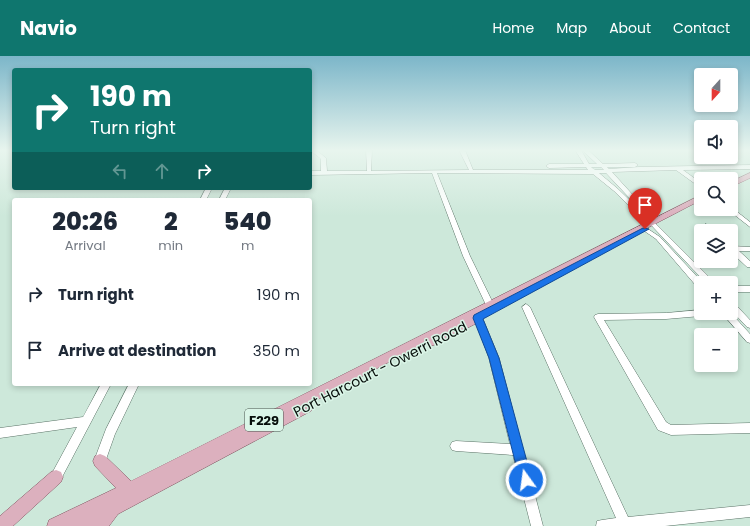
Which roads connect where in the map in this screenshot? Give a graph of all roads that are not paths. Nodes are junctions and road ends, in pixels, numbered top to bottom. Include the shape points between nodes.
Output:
1 (312, 172) edge
2 (434, 172) junction
3 (593, 172) junction
4 (608, 172) joint
5 (682, 172) edge
6 (748, 172) edge
7 (750, 175) edge
8 (738, 177) edge
9 (694, 181) edge
10 (738, 181) edge
11 (694, 201) edge
12 (694, 204) edge
13 (738, 215) edge
14 (650, 224) junction
15 (750, 225) edge
16 (738, 249) edge
17 (750, 249) edge
18 (738, 254) edge
19 (750, 265) edge
20 (704, 276) edge
21 (694, 278) edge
22 (738, 289) edge
23 (750, 289) edge
24 (490, 305) junction
25 (526, 307) dead end
26 (738, 312) edge
27 (694, 314) edge
28 (478, 318) junction
29 (732, 320) edge
30 (750, 325) edge
31 (750, 340) edge
32 (105, 386) edge
33 (133, 386) edge
34 (86, 422) junction
35 (750, 428) edge
36 (0, 433) edge
37 (456, 446) dead end
38 (518, 450) junction
39 (100, 461) joint
40 (56, 477) joint
41 (129, 490) junction
42 (119, 506) junction
43 (750, 511) edge
44 (625, 524) junction
45 (1, 526) edge
46 (55, 526) edge
47 (80, 526) edge
48 (98, 526) edge
49 (537, 526) edge
50 (602, 526) edge

1 - 2 street
2 - 3 street
2 - 24 street via 452,220
3 - 4 street
3 - 14 street via 616,190
4 - 14 street
5 - 9 street
6 - 8 main road
7 - 10 main road
11 - 14 main road, Port Harcourt - Owerri Road / F229
12 - 14 main road, Port Harcourt - Owerri Road / F229
13 - 15 street
14 - 20 street
14 - 21 street via 658,238
14 - 24 main road, Port Harcourt - Owerri Road / F229
14 - 28 main road, Port Harcourt - Owerri Road / F229
16 - 17 street
18 - 19 street
22 - 23 street
24 - 41 main road, Port Harcourt - Owerri Road / F229
25 - 44 street
26 - 30 street
27 - 35 street via 598,317 662,426 671,430
28 - 38 street via 494,358
28 - 42 main road, Port Harcourt - Owerri Road / F229
29 - 31 street
32 - 34 street
33 - 39 street via 110,433
34 - 36 street
34 - 40 street
37 - 38 street
38 - 49 street
39 - 41 main road
40 - 45 main road
41 - 46 main road, Port Harcourt - Owerri Road / F229
42 - 47 main road, Port Harcourt - Owerri Road / F229
42 - 48 main road
43 - 44 street
44 - 50 street

